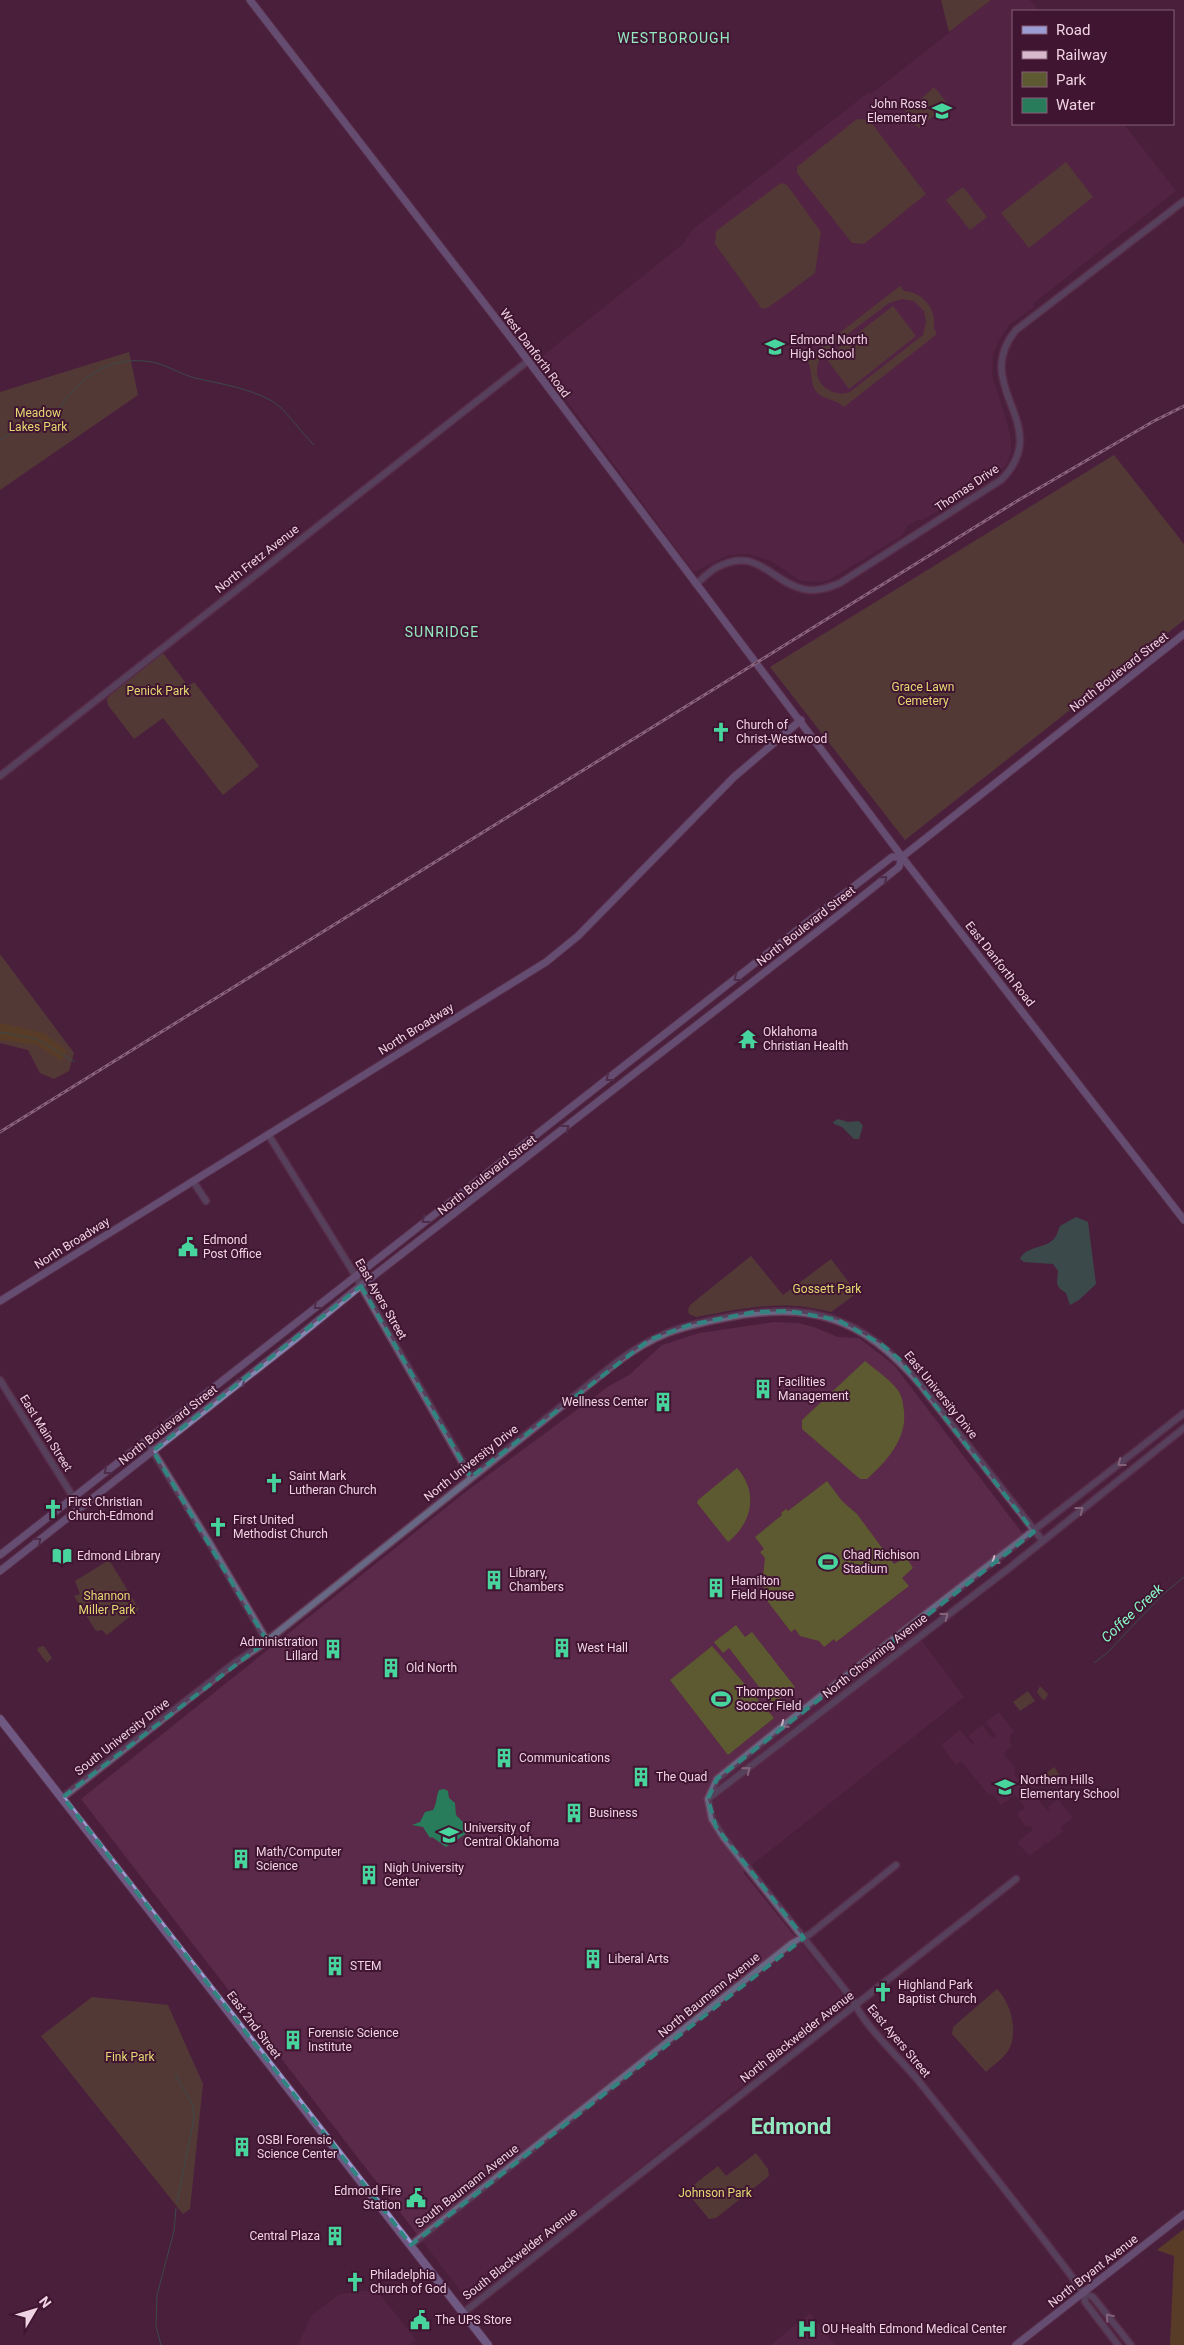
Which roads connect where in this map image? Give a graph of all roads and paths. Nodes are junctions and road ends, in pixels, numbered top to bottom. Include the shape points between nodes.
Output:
1 (250, 0) edge
2 (1184, 201) edge
3 (528, 361) junction
4 (696, 584) junction
5 (1184, 634) edge
6 (800, 720) junction
7 (0, 776) edge
8 (902, 856) junction
9 (762, 958) junction
10 (778, 963) junction
11 (652, 1044) junction
12 (666, 1049) junction
13 (268, 1134) junction
14 (193, 1181) junction
15 (206, 1201) dead end
16 (1184, 1220) edge
17 (355, 1276) junction
18 (361, 1286) junction
19 (0, 1301) edge
20 (789, 1311) joint
21 (0, 1380) edge
22 (1184, 1413) edge
23 (1184, 1428) edge
24 (146, 1440) junction
25 (153, 1451) junction
26 (471, 1477) junction
27 (73, 1498) junction
28 (80, 1508) junction
29 (1034, 1532) junction
30 (1042, 1540) junction
31 (0, 1555) edge
32 (7, 1565) junction
33 (0, 1571) edge
34 (267, 1641) junction
35 (195, 1694) joint
36 (0, 1719) edge
37 (63, 1797) junction
38 (708, 1799) junction
39 (896, 1865) dead end
40 (1016, 1879) dead end
41 (804, 1938) junction
42 (856, 2005) junction
43 (537, 2145) joint
44 (591, 2213) joint
45 (1184, 2214) edge
46 (411, 2245) junction
47 (1084, 2293) junction
48 (463, 2313) junction
49 (488, 2345) edge
50 (1016, 2345) edge
51 (1118, 2345) edge
52 (1131, 2345) edge

1 - 3 main road, West Danforth Road
2 - 4 street, Thomas Drive via 1007,340 1000,366 1002,381 1019,427 1021,446 1015,463 1001,480 826,589 814,591 793,586 763,566 746,561 714,569
3 - 4 main road, West Danforth Road
3 - 7 street, North Fretz Avenue
4 - 6 main road, West Danforth Road
5 - 8 main road, North Boulevard Street
6 - 8 main road, East Danforth Road
6 - 13 main road, North Broadway via 734,777 568,945 524,976
8 - 9 main road, North Boulevard Street via 892,857
10 -> 8 main road, North Boulevard Street via 899,867
8 - 16 main road, East Danforth Road
9 - 10 main road
9 -> 11 main road, North Boulevard Street
10 - 12 main road, North Boulevard Street
11 - 12 main road
11 -> 17 main road, North Boulevard Street
18 -> 12 main road, North Boulevard Street
13 - 14 main road, North Broadway
13 - 17 street, East Ayers Street
14 - 15 street
14 - 19 main road, North Broadway
17 - 18 street, East Ayers Street
17 -> 24 main road, North Boulevard Street
25 -> 18 main road, North Boulevard Street
18 - 26 street, East Ayers Street
20 - 26 street, North University Drive via 754,1312 689,1325 649,1340
20 - 29 street, East University Drive via 838,1320 887,1349 920,1384
21 - 27 street, East Main Street
22 -> 29 street, North Chowning Avenue
30 -> 23 street, North Chowning Avenue
24 - 25 street
24 -> 27 main road, North Boulevard Street
25 - 28 main road, North Boulevard Street
25 - 34 street
26 - 34 street, North University Drive
27 - 28 street, East Main Street
27 - 31 main road, North Boulevard Street
32 -> 28 main road, North Boulevard Street
29 - 30 street, East University Drive
29 -> 38 street, North Chowning Avenue via 899,1633 717,1779
38 -> 30 street, North Chowning Avenue
31 - 32 street
32 - 33 main road, North Boulevard Street
34 - 35 street, North University Drive
35 - 37 street, South University Drive
36 - 37 main road, East 2nd Street
37 - 46 main road, East 2nd Street
38 - 41 street, East Ayers Street via 716,1828
39 - 41 street, North Baumann Avenue
40 - 42 street, North Blackwelder Avenue
41 - 42 street, East Ayers Street
41 - 43 street, North Baumann Avenue via 791,1944
42 - 44 street, North Blackwelder Avenue
42 - 47 street, East Ayers Street via 1001,2184
43 - 46 street, South Baumann Avenue
44 - 48 street, South Blackwelder Avenue
45 - 47 main road, North Bryant Avenue
46 - 48 main road, East 2nd Street
47 - 50 main road, North Bryant Avenue
47 - 51 street via 1085,2302
52 -> 47 street via 1092,2297
48 - 49 main road, East 2nd Street

